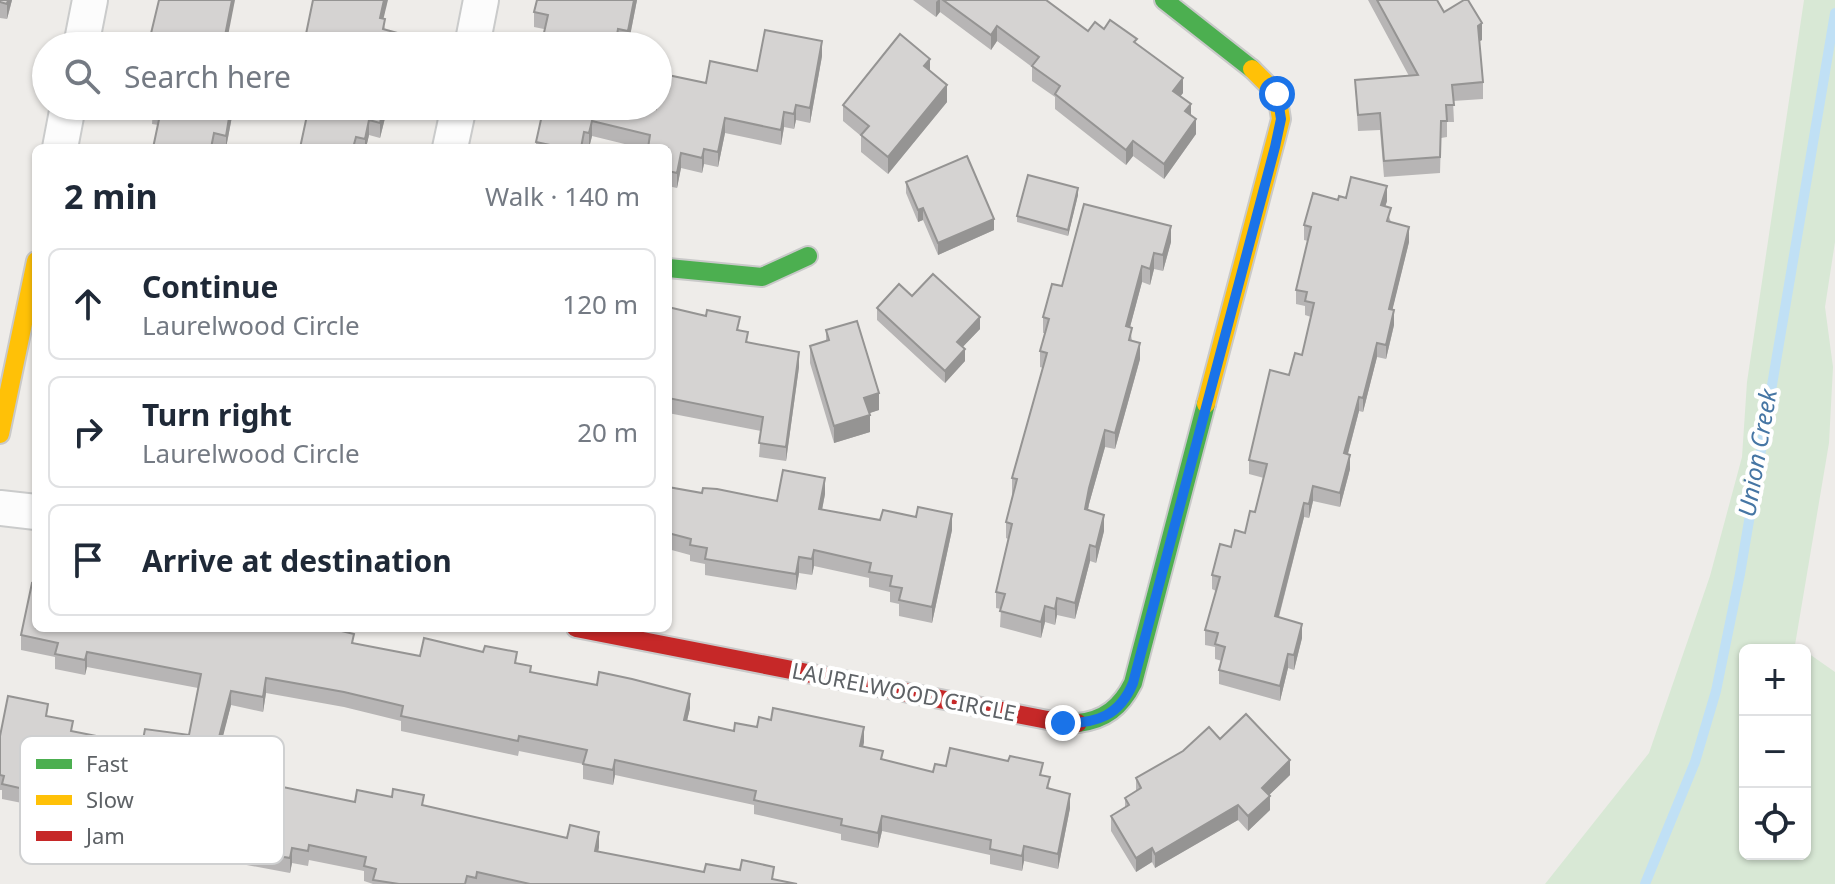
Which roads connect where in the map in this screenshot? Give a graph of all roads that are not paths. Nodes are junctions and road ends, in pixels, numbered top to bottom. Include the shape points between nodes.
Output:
1 (90, 0) edge
2 (481, 0) edge
3 (1164, 0) edge
4 (84, 32) edge
5 (475, 32) edge
6 (65, 120) edge
7 (456, 120) edge
8 (61, 144) edge
9 (451, 144) edge
10 (808, 256) dead end
11 (672, 268) edge
12 (32, 280) edge
13 (0, 434) edge
14 (0, 508) edge
15 (32, 512) edge
16 (597, 632) edge

1 - 4 street
2 - 5 street
3 - 16 street, LAURELWOOD CIRCLE via 1246,62 1277,94 1281,119 1133,683 1117,709 1096,721 1063,723
6 - 8 street
7 - 9 street
10 - 11 street via 762,277
12 - 13 street
14 - 15 street

